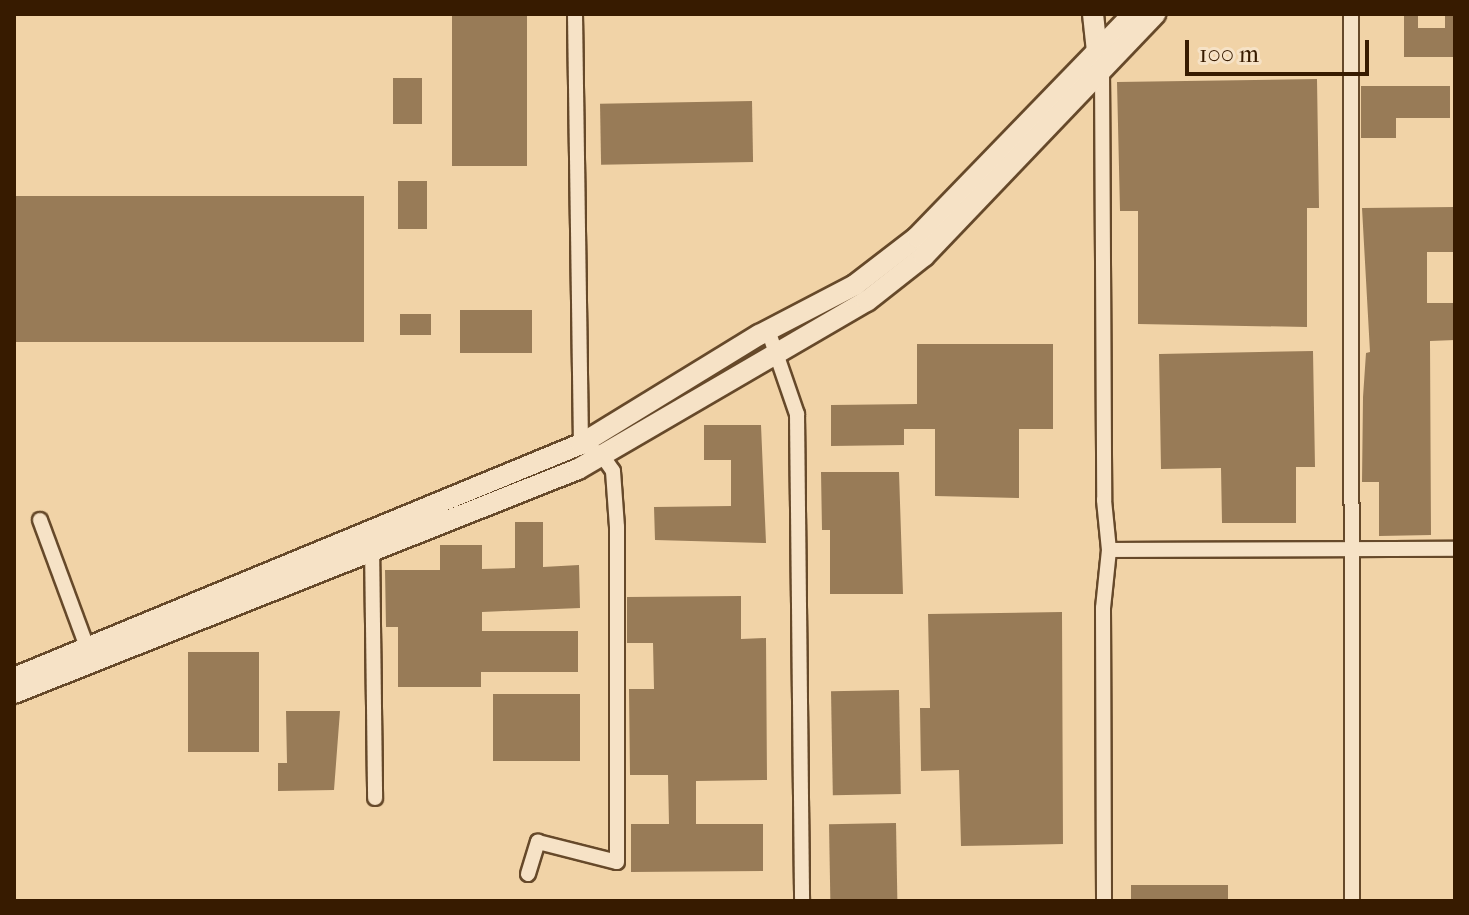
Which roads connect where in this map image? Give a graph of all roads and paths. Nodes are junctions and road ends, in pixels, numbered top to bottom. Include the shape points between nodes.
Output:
1 (575, 14) edge
2 (1093, 14) edge
3 (1155, 14) edge
4 (1351, 14) edge
5 (1127, 22) edge
6 (1098, 62) junction
7 (768, 330) junction
8 (778, 349) junction
9 (581, 444) junction
10 (602, 455) junction
11 (40, 520) dead end
12 (369, 528) junction
13 (1455, 549) edge
14 (1109, 550) junction
15 (1354, 551) junction
16 (374, 552) junction
17 (87, 647) junction
18 (14, 678) edge
19 (14, 693) edge
20 (375, 798) dead end
21 (528, 874) dead end
22 (802, 901) edge
23 (1104, 901) edge
24 (1352, 901) edge

1 - 9 street
2 - 6 street
3 - 5 street
4 - 15 street via 1348,357
5 - 6 street
6 - 7 street via 917,237 855,285
6 - 8 street via 924,256 867,301
6 - 14 street
7 - 8 street
7 - 9 street
8 - 10 street
8 - 22 street via 797,414
9 - 10 street
9 - 12 street
10 - 16 street
10 - 21 street via 613,471 617,527 617,862 538,842
11 - 17 street
12 - 16 street
12 - 17 street
13 - 15 street
14 - 15 street
14 - 23 street via 1103,608
15 - 24 street
16 - 19 street
16 - 20 street
17 - 18 street

